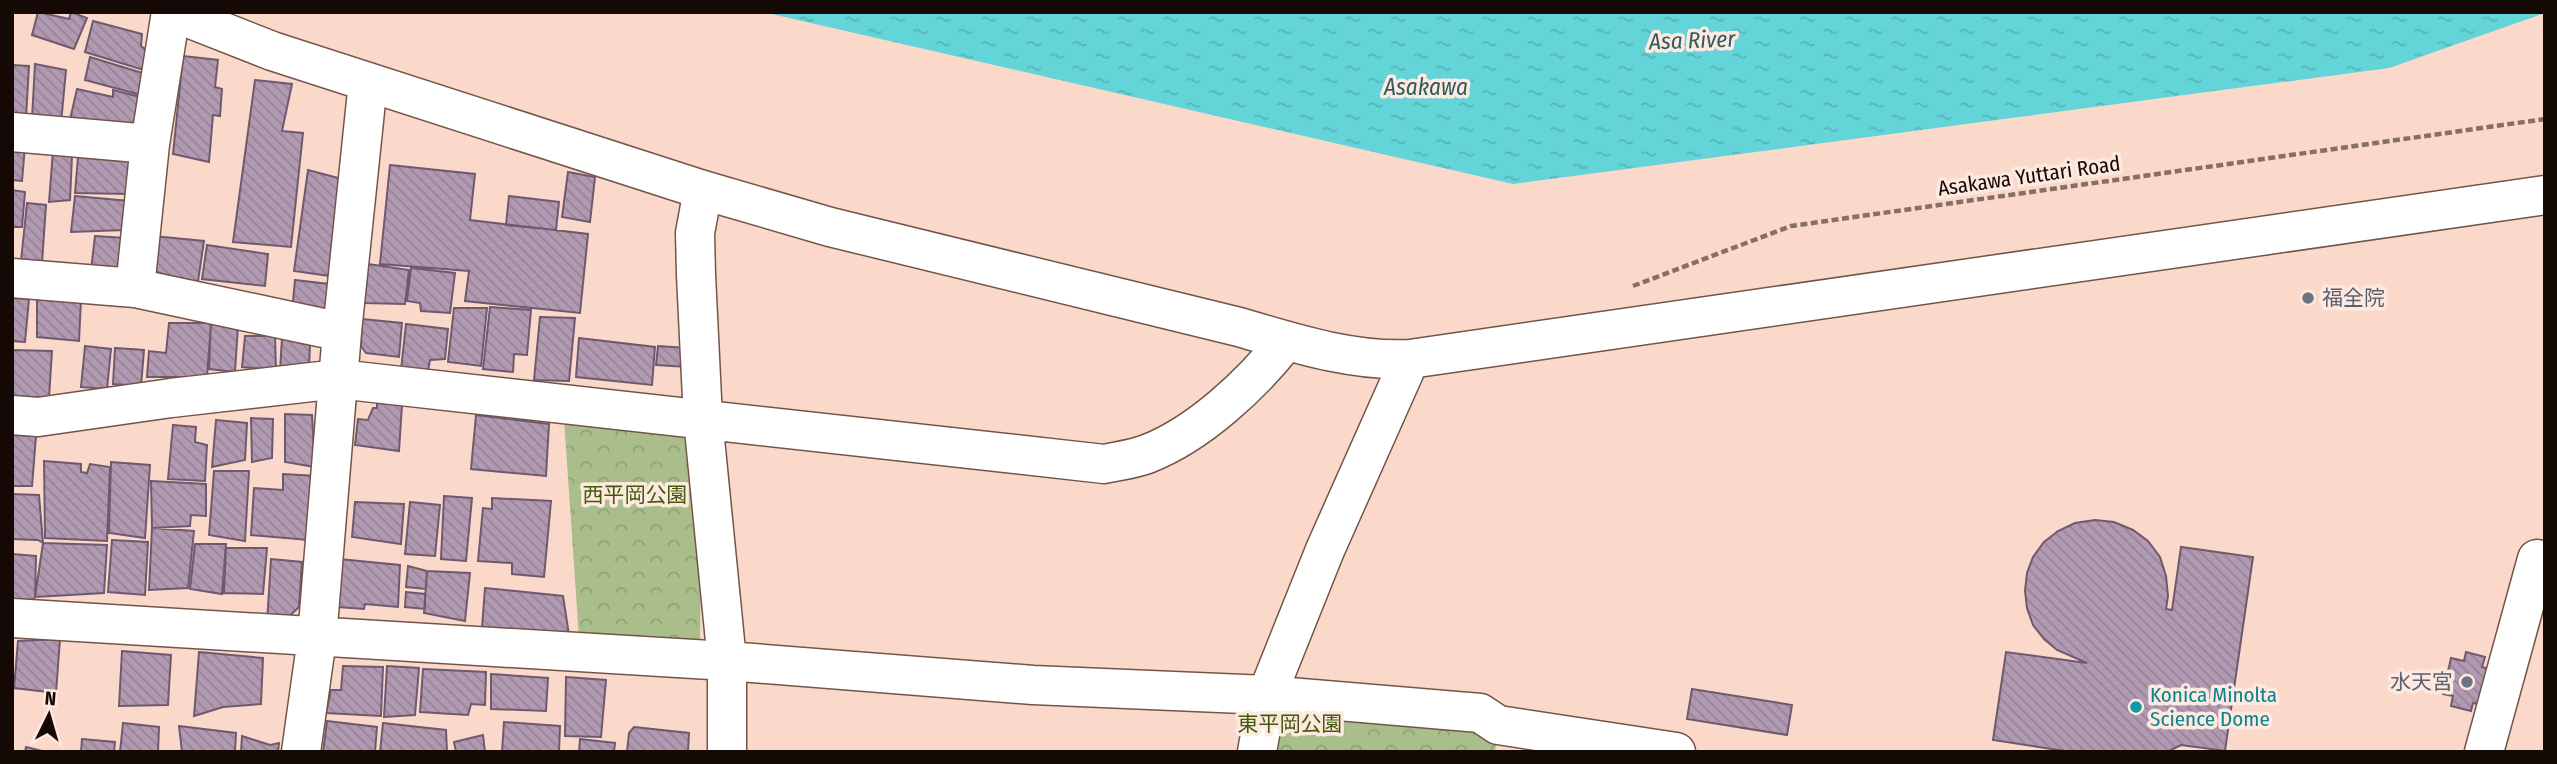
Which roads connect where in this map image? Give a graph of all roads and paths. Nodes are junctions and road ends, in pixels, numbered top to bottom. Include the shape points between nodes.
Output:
1 (172, 12) edge
2 (368, 82) junction
3 (2545, 119) edge
4 (12, 132) edge
5 (150, 145) junction
6 (703, 190) junction
7 (2545, 195) edge
8 (12, 278) edge
9 (135, 288) junction
10 (1624, 289) dead end
11 (342, 332) junction
12 (1286, 341) junction
13 (1410, 359) junction
14 (338, 379) junction
15 (12, 415) edge
16 (703, 419) junction
17 (2545, 562) edge
18 (12, 618) edge
19 (317, 638) junction
20 (727, 662) junction
21 (1267, 695) junction
22 (1496, 738) edge
23 (301, 752) edge
24 (727, 752) edge
25 (1257, 752) edge
26 (1676, 752) edge
27 (2484, 752) edge

1 - 2 street
1 - 5 street
2 - 6 street
2 - 11 street
3 - 10 path, Asakawa Yuttari Road via 1791,226
4 - 5 street
5 - 9 street
6 - 12 street via 843,230
6 - 16 street via 695,233
7 - 13 street
8 - 9 street
9 - 11 street
11 - 14 street
12 - 13 street via 1363,358
12 - 16 street via 1266,366 1181,437 1146,454 1104,464
13 - 21 street
14 - 15 street via 38,417
14 - 16 street
14 - 19 street
16 - 20 street
17 - 27 street via 2537,559
18 - 19 street
19 - 20 street
19 - 23 street
20 - 21 street
20 - 24 street
21 - 22 street via 1480,713
21 - 25 street
22 - 26 street

